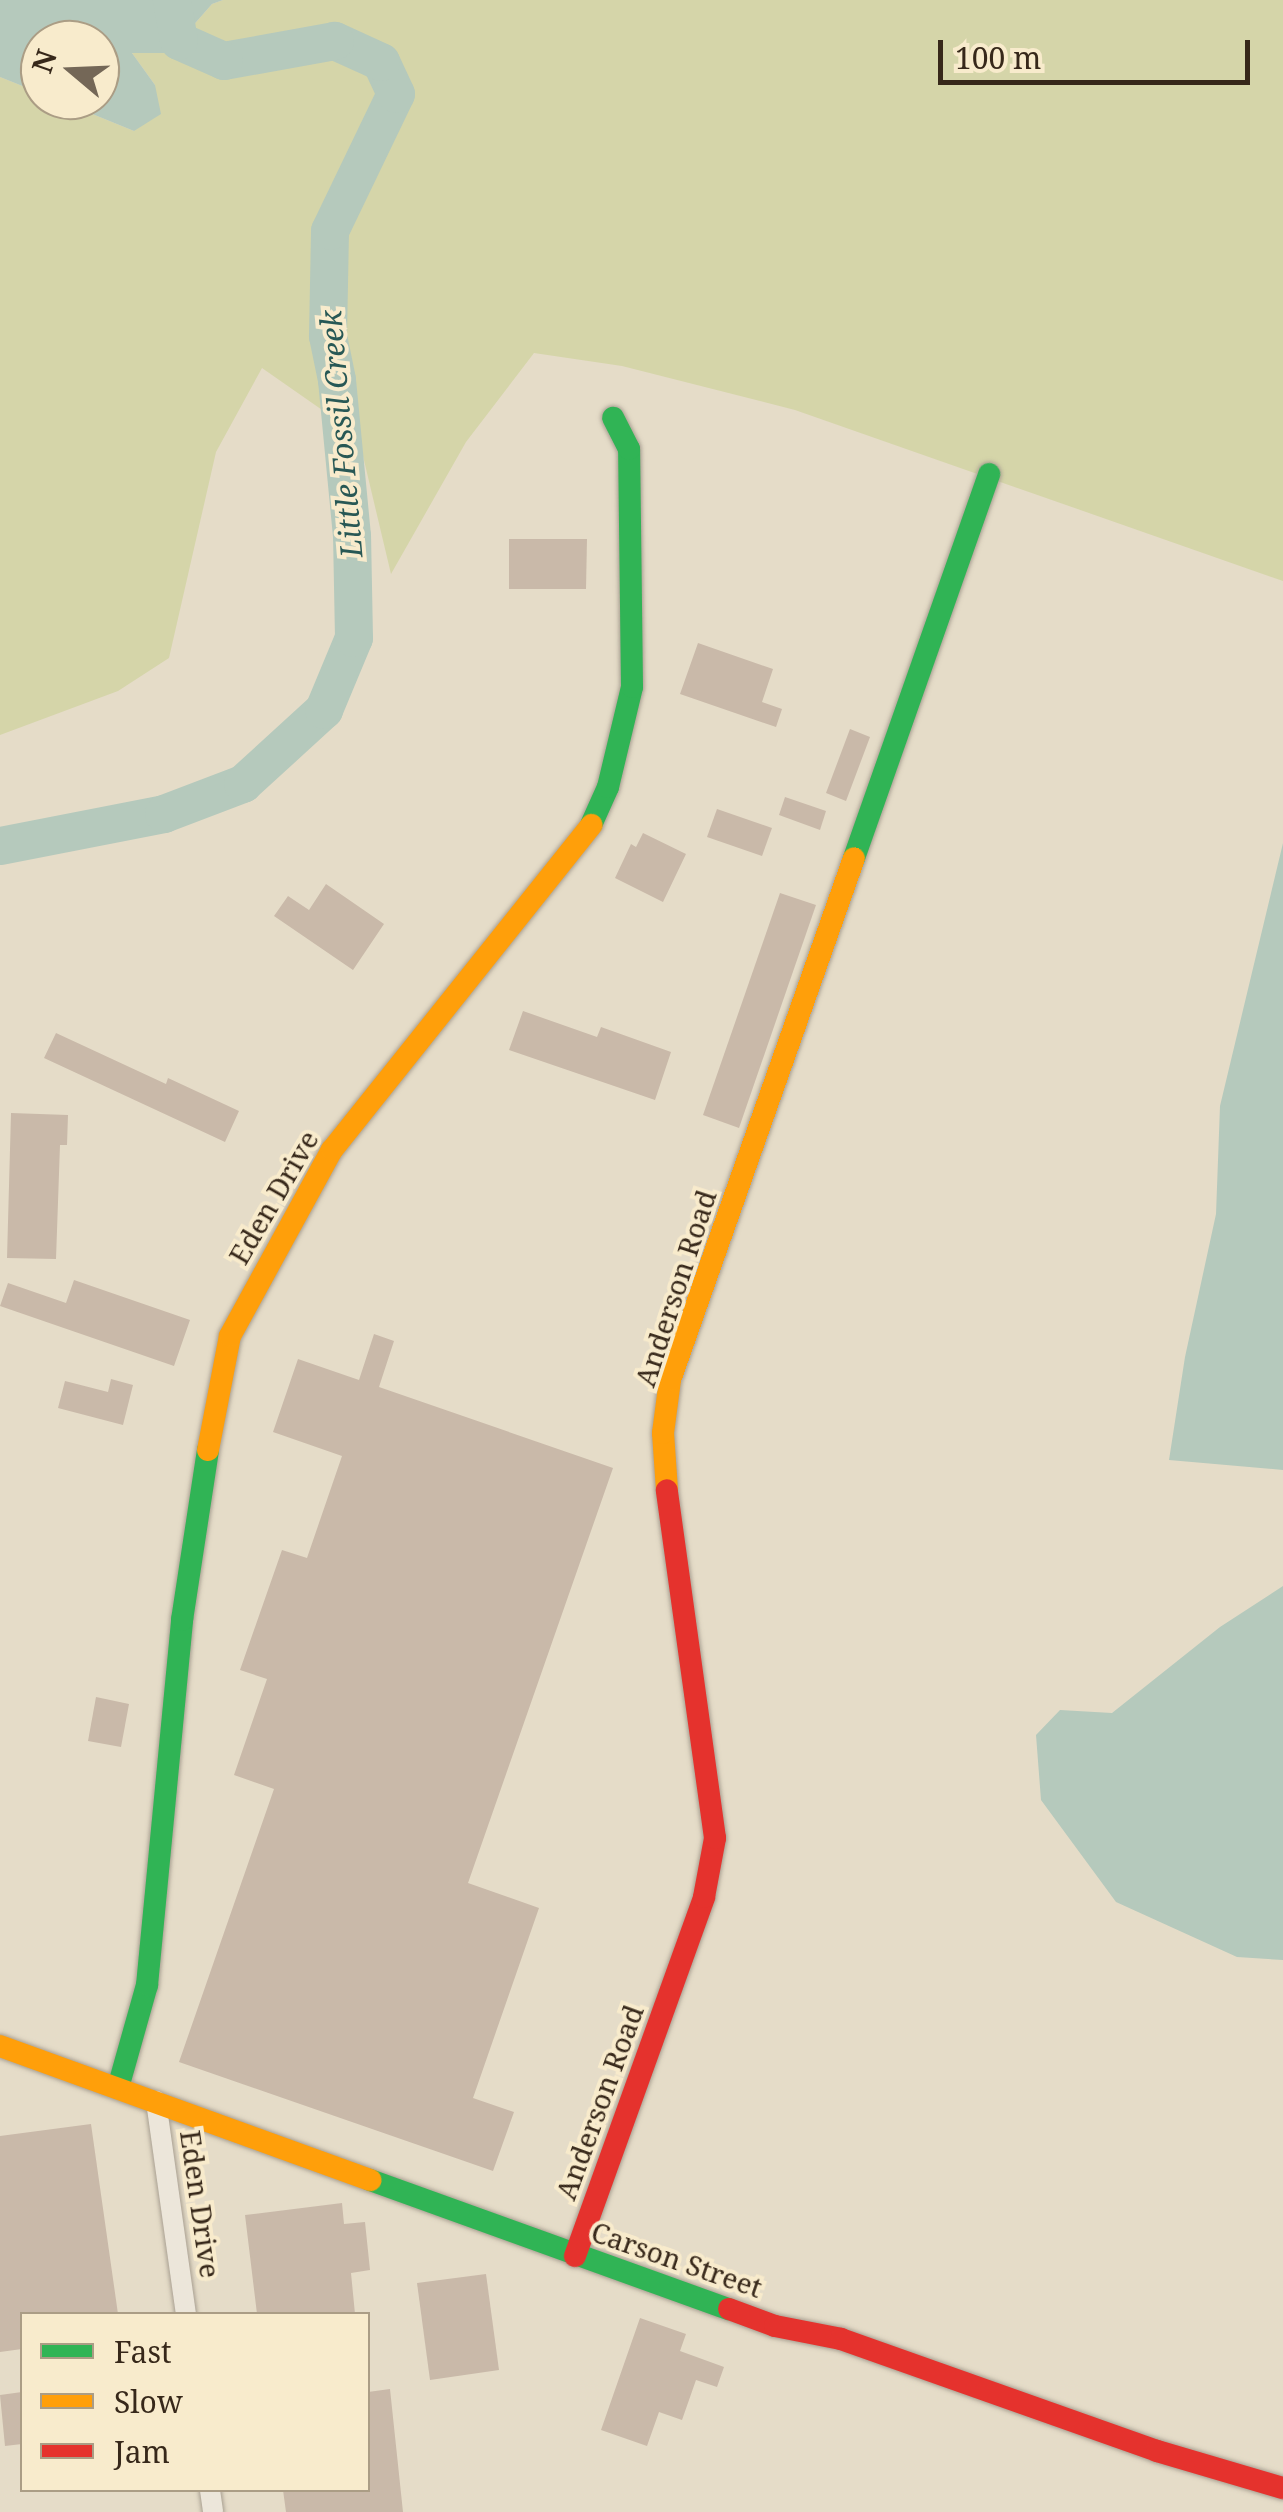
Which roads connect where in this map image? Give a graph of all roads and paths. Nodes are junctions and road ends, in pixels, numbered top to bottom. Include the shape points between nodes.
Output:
1 (613, 418) dead end
2 (989, 474) dead end
3 (0, 2046) edge
4 (118, 2088) junction
5 (156, 2101) junction
6 (575, 2256) junction
7 (186, 2312) edge
8 (1283, 2488) edge

1 - 4 street, Eden Drive via 630,450 632,687 608,787 567,857 332,1150 230,1336 182,1620 148,1984
2 - 6 street, Anderson Road via 670,1380 663,1432 671,1538 715,1838 704,1897
3 - 4 street, Carson Street
4 - 5 street, Carson Street
5 - 6 street, Carson Street
5 - 7 street, Eden Drive
6 - 8 street, Carson Street

